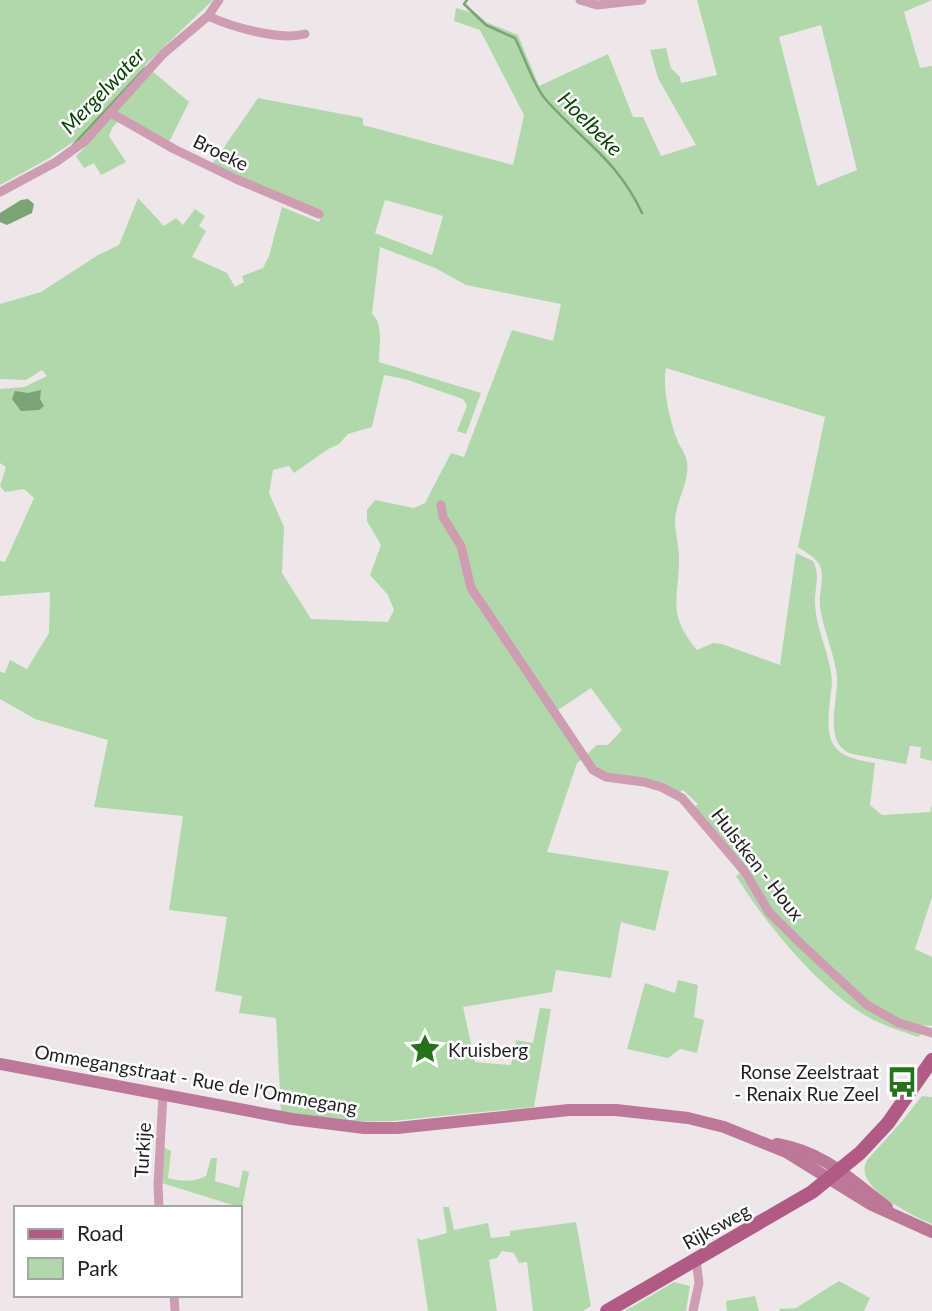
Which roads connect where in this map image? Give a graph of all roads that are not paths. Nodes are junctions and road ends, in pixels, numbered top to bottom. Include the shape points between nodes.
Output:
1 (219, 0) edge
2 (580, 0) edge
3 (642, 0) edge
4 (208, 16) junction
5 (305, 34) dead end
6 (111, 113) junction
7 (0, 192) edge
8 (320, 214) dead end
9 (441, 505) dead end
10 (932, 1033) edge
11 (932, 1060) edge
12 (0, 1064) edge
13 (163, 1094) junction
14 (759, 1140) junction
15 (840, 1169) junction
16 (826, 1179) junction
17 (159, 1206) edge
18 (904, 1219) junction
19 (932, 1232) edge
20 (696, 1259) junction
21 (607, 1311) edge
22 (693, 1311) edge

1 - 4 street
2 - 3 street via 597,5
4 - 5 street via 228,25 294,37
4 - 6 street via 163,54
6 - 7 street via 71,152
6 - 8 street, Broeke via 236,179
9 - 10 street, Hulstken - Houx via 461,546 471,588 593,770 606,777 661,787 682,798 745,872 769,912 792,935 867,1004 899,1023
11 - 15 main road, Rijksweg via 888,1123
12 - 13 main road, Ommegangstraat - Rue de l'Ommegang
13 - 14 main road, Ommegangstraat - Rue de l'Ommegang via 364,1128 551,1111 616,1110 688,1118
13 - 17 street, Turkije
14 - 15 main road, Ommegangstraat - Rue de l'Ommegang via 796,1147
14 - 16 main road, Ommegangstraat - Rue de l'Ommegang
15 - 16 main road, Rijksweg
15 - 18 main road, Ommegangstraat - Rue de l'Ommegang
16 - 18 main road, Ommegangstraat - Rue de l'Ommegang
16 - 20 main road, Rijksweg via 797,1201
18 - 19 main road
20 - 21 main road, Rijksweg
20 - 22 street via 699,1283

